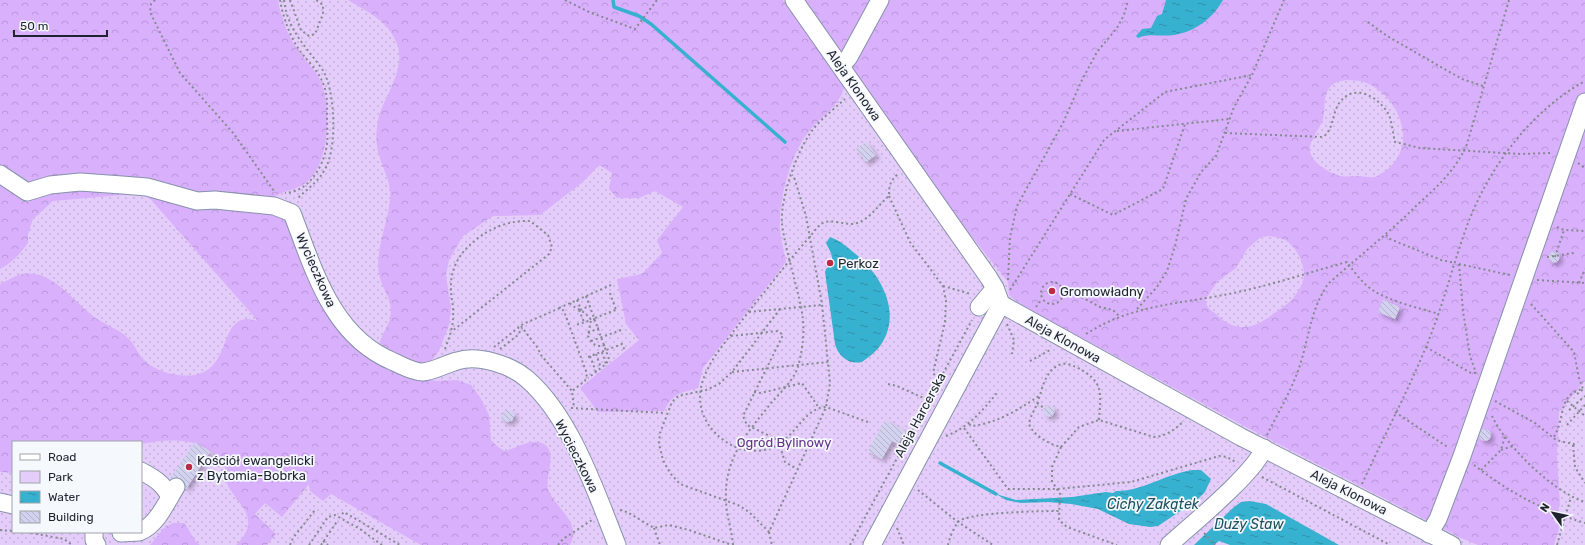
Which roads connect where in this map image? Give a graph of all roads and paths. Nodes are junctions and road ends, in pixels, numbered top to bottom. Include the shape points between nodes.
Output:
1 (155, 0) edge
2 (280, 0) edge
3 (284, 0) edge
4 (290, 0) edge
5 (316, 0) edge
6 (566, 0) edge
7 (657, 0) edge
8 (794, 0) edge
9 (880, 0) edge
10 (1128, 0) edge
11 (1284, 0) edge
12 (1509, 0) edge
13 (1368, 22) dead end
14 (841, 66) junction
15 (1252, 75) junction
16 (1585, 81) edge
17 (1483, 86) junction
18 (857, 89) junction
19 (1585, 102) edge
20 (1229, 119) junction
21 (1185, 124) junction
22 (1116, 131) junction
23 (1225, 133) junction
24 (1464, 150) junction
25 (1507, 152) junction
26 (1566, 153) junction
27 (1585, 168) edge
28 (901, 172) dead end
29 (0, 174) edge
30 (792, 175) junction
31 (1070, 194) junction
32 (300, 195) dead end
33 (889, 196) junction
34 (283, 205) junction
35 (1573, 229) dead end
36 (1564, 230) dead end
37 (1584, 231) dead end
38 (1386, 235) junction
39 (810, 237) junction
40 (1574, 253) dead end
41 (790, 260) junction
42 (1457, 264) junction
43 (1349, 265) junction
44 (1585, 269) edge
45 (1579, 282) junction
46 (1585, 283) edge
47 (611, 285) dead end
48 (1521, 285) junction
49 (943, 286) junction
50 (610, 292) dead end
51 (1063, 292) junction
52 (586, 296) junction
53 (1042, 298) junction
54 (991, 299) junction
55 (577, 300) junction
56 (570, 302) junction
57 (822, 304) junction
58 (590, 306) junction
59 (801, 307) junction
60 (1037, 307) dead end
61 (558, 308) junction
62 (580, 309) junction
63 (780, 309) junction
64 (1136, 310) junction
65 (749, 312) junction
66 (607, 313) junction
67 (1439, 314) junction
68 (608, 317) dead end
69 (1120, 317) junction
70 (595, 318) junction
71 (591, 320) junction
72 (584, 322) junction
73 (576, 325) dead end
74 (522, 327) junction
75 (599, 328) junction
76 (613, 329) dead end
77 (624, 329) dead end
78 (451, 332) junction
79 (614, 332) junction
80 (588, 333) junction
81 (760, 334) junction
82 (730, 336) junction
83 (602, 337) junction
84 (591, 341) junction
85 (1068, 342) junction
86 (605, 345) junction
87 (1426, 347) junction
88 (607, 349) junction
89 (625, 351) dead end
90 (601, 352) junction
91 (444, 353) dead end
92 (596, 354) junction
93 (1012, 354) dead end
94 (488, 356) junction
95 (1071, 359) dead end
96 (1030, 361) dead end
97 (828, 362) junction
98 (606, 364) junction
99 (1068, 364) junction
100 (799, 366) junction
101 (601, 368) junction
102 (767, 369) junction
103 (596, 372) junction
104 (732, 372) junction
105 (1476, 373) junction
106 (588, 378) junction
107 (939, 380) junction
108 (888, 384) dead end
109 (784, 388) junction
110 (1584, 389) edge
111 (700, 390) junction
112 (1484, 390) junction
113 (572, 391) junction
114 (754, 392) junction
115 (997, 393) dead end
116 (1577, 394) dead end
117 (1039, 396) junction
118 (1585, 396) edge
119 (928, 400) junction
120 (1567, 401) junction
121 (1037, 403) junction
122 (1573, 405) junction
123 (1585, 405) edge
124 (819, 408) junction
125 (826, 408) junction
126 (1044, 408) dead end
127 (1569, 410) dead end
128 (1579, 410) junction
129 (1395, 412) junction
130 (1490, 412) dead end
131 (666, 413) junction
132 (1585, 416) edge
133 (1190, 417) dead end
134 (1099, 420) junction
135 (868, 422) dead end
136 (969, 424) junction
137 (1567, 425) dead end
138 (751, 428) junction
139 (964, 428) junction
140 (1505, 436) junction
141 (1553, 438) junction
142 (926, 443) junction
143 (780, 444) junction
144 (1572, 445) junction
145 (1578, 445) dead end
146 (1513, 446) junction
147 (1061, 447) junction
148 (737, 448) junction
149 (1264, 448) junction
150 (1501, 450) junction
151 (1462, 456) junction
152 (797, 469) junction
153 (1249, 470) junction
154 (1480, 470) junction
155 (142, 472) edge
156 (907, 481) junction
157 (1585, 483) edge
158 (1057, 490) junction
159 (1356, 496) junction
160 (1571, 497) junction
161 (726, 500) junction
162 (0, 502) edge
163 (1585, 502) edge
164 (12, 505) edge
165 (315, 510) dead end
166 (1060, 511) junction
167 (604, 512) junction
168 (342, 514) dead end
169 (1565, 517) junction
170 (338, 520) dead end
171 (958, 522) junction
172 (1585, 523) edge
173 (654, 528) junction
174 (0, 530) edge
175 (12, 531) edge
176 (142, 531) edge
177 (769, 532) junction
178 (31, 533) edge
179 (94, 533) edge
180 (120, 533) edge
181 (1206, 534) dead end
182 (1429, 534) junction
183 (323, 541) junction
184 (72, 545) edge
185 (98, 545) edge
186 (117, 545) edge
187 (290, 545) edge
188 (309, 545) edge
189 (321, 545) edge
190 (328, 545) edge
191 (382, 545) edge
192 (400, 545) edge
193 (558, 545) edge
194 (617, 545) edge
195 (660, 545) edge
196 (733, 545) edge
197 (772, 545) edge
198 (850, 545) edge
199 (872, 545) edge
200 (948, 545) edge
201 (993, 545) edge
202 (1118, 545) edge
203 (1169, 545) edge
204 (1215, 545) edge
205 (1390, 545) edge
206 (1452, 545) edge
207 (1557, 545) edge

1 - 34 path via 151,4 150,12 180,73 234,134
2 - 34 path via 292,37 324,85 328,141 322,163 310,180 294,191
3 - 32 path via 296,36 323,70 332,100 333,136 327,166 320,178
4 - 5 path via 300,30 309,36 315,34 324,14 322,5
6 - 7 path via 635,29
8 - 14 street, Aleja Klonowa
9 - 14 street via 849,57
10 - 54 path via 1117,28 1097,52 1063,123 1017,206 1010,237 1008,282
11 - 15 path
12 - 17 path
13 - 17 path via 1387,36 1462,79
14 - 18 street, Aleja Klonowa
15 - 20 path
15 - 22 path via 1165,92
16 - 25 path via 1546,109
17 - 24 path
18 - 30 path via 813,129 796,160
18 - 54 street, Aleja Klonowa
19 - 26 street
20 - 21 path
20 - 23 path
21 - 22 path
21 - 31 path via 1163,190 1112,215
22 - 31 path via 1104,140
23 - 24 path via 1323,137 1332,128 1340,101 1356,92 1380,102 1385,108 1395,142 1420,148
23 - 64 path via 1216,156 1201,172 1186,199 1166,271 1157,287
24 - 25 path
24 - 38 path via 1451,172
25 - 26 path
25 - 42 path via 1484,188 1469,223
26 - 27 path
26 - 48 street
28 - 33 path via 892,179
29 - 34 street via 27,192 50,185 87,182 147,187 197,201
30 - 39 path via 806,216
30 - 41 path via 784,203 782,223
31 - 54 path
33 - 39 path via 866,219 855,224 822,223
33 - 49 path via 910,242
34 - 94 street, Wycieczkowa via 333,311 362,343 382,357 423,372 459,360
35 - 37 path
36 - 40 path via 1555,257
38 - 42 path via 1440,260
38 - 43 path
39 - 41 path
39 - 57 path
41 - 59 path
41 - 65 path
42 - 48 path
42 - 67 path
42 - 105 path via 1470,356
43 - 64 path via 1347,262 1237,292
43 - 67 path via 1374,291 1410,306
43 - 149 path via 1328,284 1320,296 1312,316 1299,368 1266,438
44 - 45 path
45 - 46 path
45 - 48 path via 1538,281
47 - 52 path
48 - 110 path via 1574,352
48 - 112 street
49 - 54 path
49 - 107 path via 946,301 945,322 934,373
50 - 66 path via 617,310
51 - 53 path via 1061,300 1053,304 1045,302
51 - 53 path via 1059,284 1051,282 1043,286
51 - 69 path via 1070,291 1100,307 1113,310
52 - 55 path
52 - 58 path
53 - 60 path
54 - 85 street, Aleja Klonowa
54 - 93 path via 1014,340
54 - 107 path, Aleja Harcerska
54 - 142 street, Aleja Harcerska
55 - 56 path
55 - 62 path
56 - 61 path
56 - 62 path via 572,306
57 - 59 path
57 - 97 path
58 - 62 path
58 - 70 path
59 - 63 path
59 - 100 path via 805,328
61 - 74 path
61 - 106 path via 564,311
62 - 71 path
62 - 72 path
63 - 65 path
63 - 81 path
64 - 69 path
65 - 82 path
66 - 68 path
66 - 70 path
67 - 87 path
69 - 85 path
70 - 71 path
70 - 75 path
71 - 72 path
71 - 80 path
72 - 73 path
74 - 94 path via 494,347
74 - 94 path via 518,335
74 - 113 path
75 - 80 path
75 - 83 path
76 - 79 path
77 - 79 path
78 - 78 path via 453,272 458,258 471,244 493,228 530,221 548,236 552,247 549,254
78 - 91 path
79 - 83 path
80 - 84 path
81 - 82 path
81 - 102 path via 778,331 783,335
81 - 104 path
82 - 111 path via 706,368
83 - 84 path
83 - 86 path
84 - 86 path via 599,346
85 - 96 path via 1058,344
85 - 149 street, Aleja Klonowa
86 - 88 path
87 - 105 path via 1471,373
87 - 129 path
88 - 89 path via 622,344
88 - 90 path
88 - 98 path via 609,359
90 - 92 path
90 - 98 path
92 - 101 path
92 - 103 path via 589,356
94 - 167 street, Wycieczkowa via 527,378 540,393 579,453
95 - 99 path
97 - 100 path
97 - 125 path via 830,383
98 - 101 path
99 - 117 path via 1059,365 1054,369 1043,383
99 - 134 path via 1088,373 1098,384 1101,392
100 - 102 path
100 - 109 path
101 - 103 path
102 - 104 path
102 - 114 path
103 - 106 path
104 - 111 path via 712,388
105 - 112 path
106 - 113 path
107 - 119 path, Aleja Harcerska
108 - 119 path
109 - 114 path
109 - 124 path via 802,383
109 - 138 path
110 - 116 path
110 - 120 path via 1575,391
111 - 131 path via 678,396
111 - 148 path via 702,413 710,428
112 - 141 path via 1487,399 1536,423
112 - 151 street
113 - 131 path via 574,408
114 - 138 path via 743,416
115 - 136 path via 979,416
117 - 121 path
117 - 136 path via 1006,417 981,425
118 - 122 path
119 - 198 path, Aleja Harcerska
120 - 122 path
120 - 141 path via 1562,410 1561,425
121 - 126 path
121 - 147 path via 1029,420 1030,428 1053,446
122 - 127 path
122 - 128 path
123 - 128 path
124 - 125 path
124 - 143 path via 811,412
125 - 135 path
125 - 152 path
128 - 132 path
128 - 137 path
129 - 151 path
129 - 159 path
130 - 140 path
131 - 161 path via 659,444 670,473 680,484
133 - 134 path via 1161,437
134 - 147 path via 1079,427
136 - 139 path
138 - 143 path via 775,437
138 - 148 path
139 - 142 path
139 - 158 path via 1008,489
140 - 146 path
140 - 150 path
141 - 144 path
142 - 156 street, Aleja Harcerska
143 - 148 path via 755,450
143 - 152 path via 785,462
144 - 145 path
144 - 157 path via 1575,467
146 - 150 path
146 - 160 path via 1533,467
147 - 158 path via 1052,467 1052,481
148 - 161 path via 727,477
149 - 153 street
149 - 159 street, Aleja Klonowa
150 - 154 path
151 - 154 path
151 - 182 street via 1438,519
152 - 177 path
153 - 158 path via 1227,457 1219,456 1131,482
153 - 203 street
153 - 205 path
154 - 169 path via 1519,497
155 - 176 street via 173,492 156,518
156 - 171 path
156 - 199 street, Aleja Harcerska
158 - 166 path via 1060,494
159 - 182 street, Aleja Klonowa
160 - 163 path
160 - 169 path
161 - 177 path via 749,512
161 - 196 path
162 - 164 street
165 - 187 path
166 - 171 path via 965,517
166 - 202 path via 1059,520 1067,527
167 - 173 path via 613,509 627,512
167 - 193 path via 562,539
167 - 194 street, Wycieczkowa
168 - 192 path via 344,512
169 - 172 path
169 - 207 path
170 - 183 path
171 - 200 path
171 - 201 path
173 - 195 path
173 - 196 path via 669,525
174 - 175 path
177 - 197 path
178 - 184 path via 64,539
179 - 185 street via 94,540
180 - 186 street
181 - 204 path
182 - 206 street, Aleja Klonowa
183 - 189 path
183 - 190 path
188 - 191 path via 328,517 335,514

